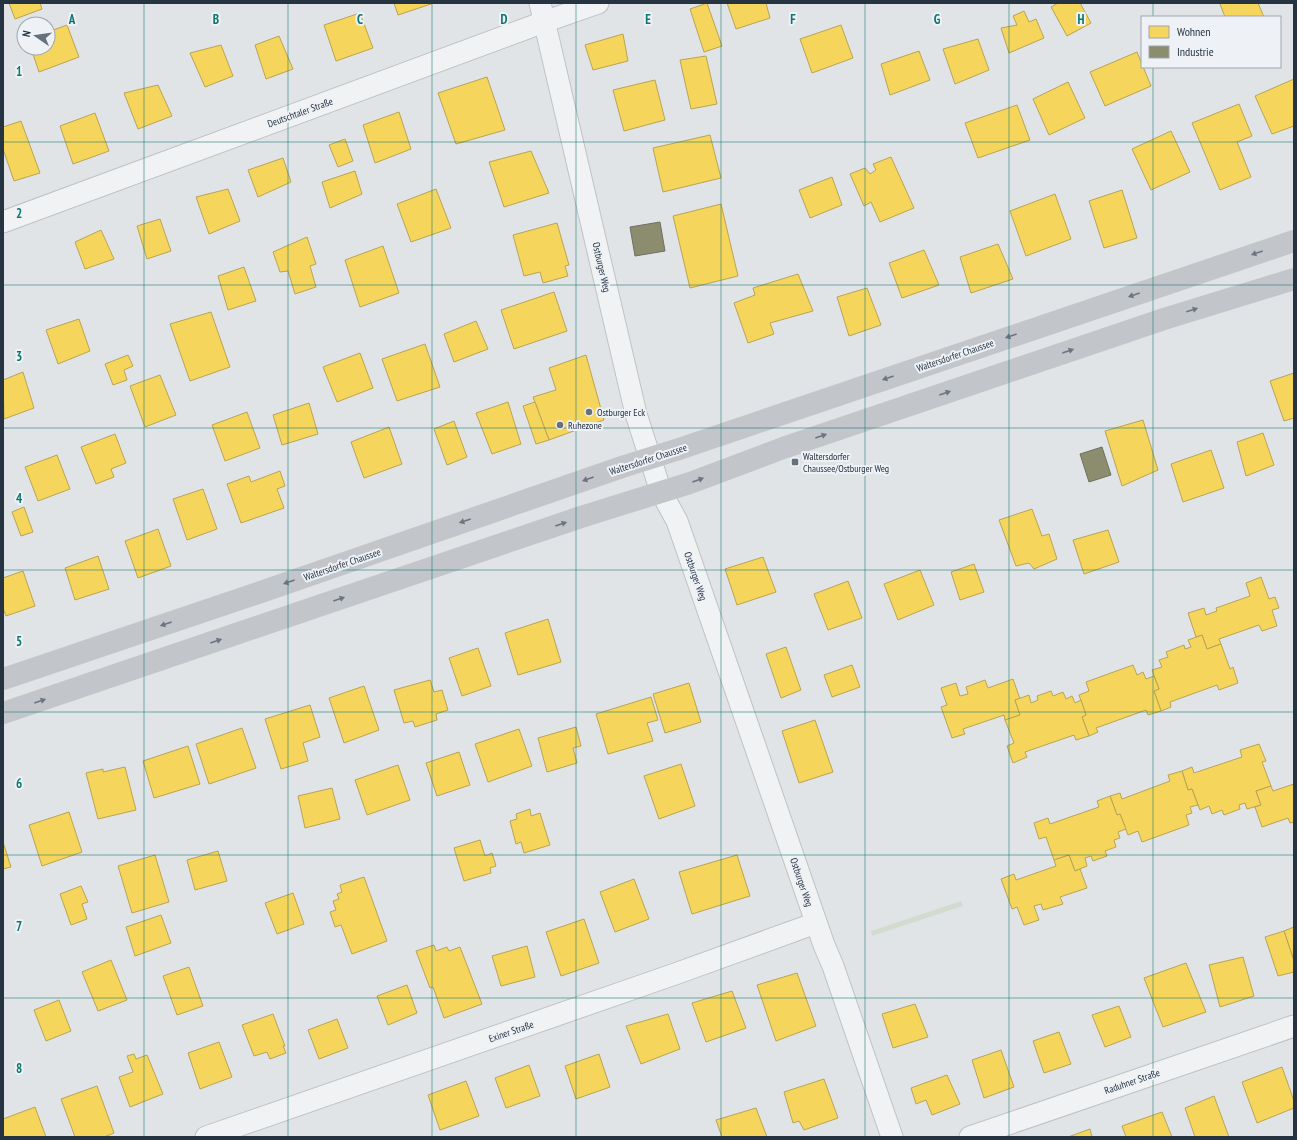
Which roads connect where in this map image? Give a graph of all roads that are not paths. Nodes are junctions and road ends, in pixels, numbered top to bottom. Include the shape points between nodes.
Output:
1 (598, 3) edge
2 (542, 12) edge
3 (3, 222) edge
4 (1294, 241) edge
5 (1294, 279) edge
6 (651, 458) junction
7 (661, 492) junction
8 (3, 679) edge
9 (3, 713) edge
10 (816, 923) junction
11 (1294, 1026) edge
12 (206, 1137) edge
13 (892, 1137) edge
14 (970, 1137) edge

1 - 2 street, Deutschtaler Straße
2 - 3 street, Deutschtaler Straße
2 - 6 street, Ostburger Weg via 636,414
4 -> 6 main road, Waltersdorfer Chaussee
7 -> 5 main road via 1164,319
6 - 7 street, Ostburger Weg
6 -> 8 main road, Waltersdorfer Chaussee
9 -> 7 main road
7 - 10 street, Ostburger Weg via 677,521
10 - 12 street, Exiner Straße
10 - 13 street, Ostburger Weg
11 - 14 street, Raduhner Straße

